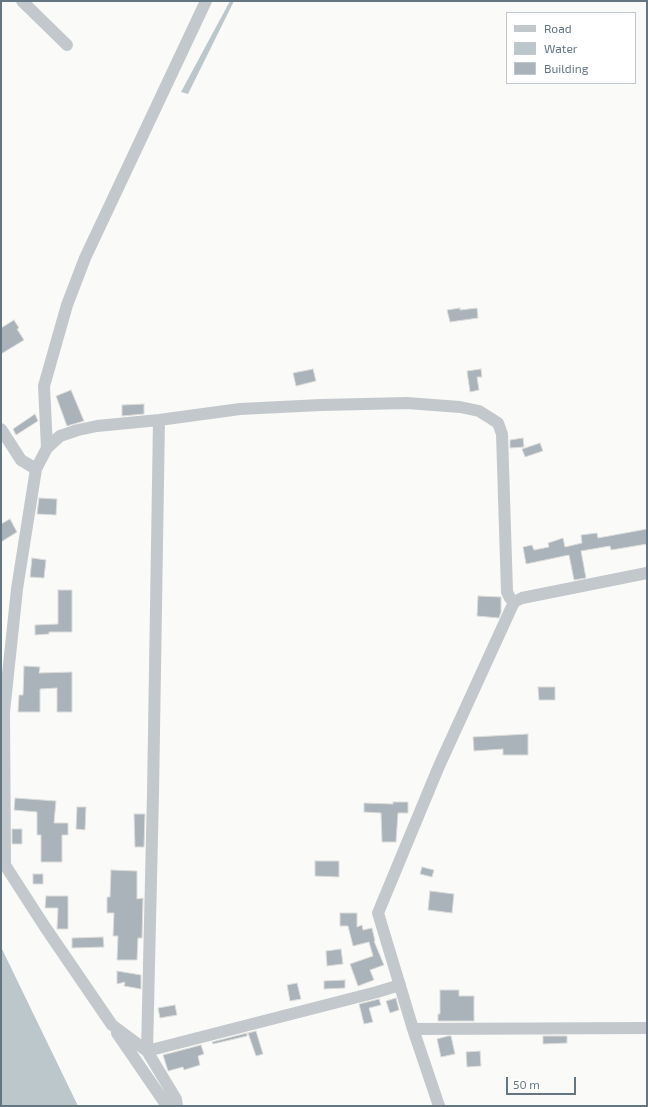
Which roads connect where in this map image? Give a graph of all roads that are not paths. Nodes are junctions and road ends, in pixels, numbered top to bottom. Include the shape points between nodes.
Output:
1 (22, 1) edge
2 (206, 1) edge
3 (67, 45) dead end
4 (159, 420) junction
5 (1, 429) edge
6 (47, 448) junction
7 (36, 469) junction
8 (647, 574) edge
9 (514, 602) junction
10 (3, 864) edge
11 (400, 985) junction
12 (112, 1025) junction
13 (647, 1028) edge
14 (413, 1029) junction
15 (147, 1051) junction
16 (167, 1106) edge
17 (177, 1106) edge
18 (439, 1106) edge

1 - 3 street
2 - 6 street via 85,258 67,305 44,386
4 - 6 street via 78,430 60,436
4 - 9 street via 240,409 321,405 407,403 480,411 498,423 502,434 507,592
4 - 15 street via 154,793
5 - 7 street via 21,460
6 - 7 street
7 - 10 street via 17,589 4,712
8 - 9 street via 522,598
9 - 11 street via 438,766 378,913
10 - 12 street
11 - 14 street
11 - 15 street
12 - 15 street
12 - 16 street
13 - 14 street
14 - 18 street
15 - 17 street via 176,1099

